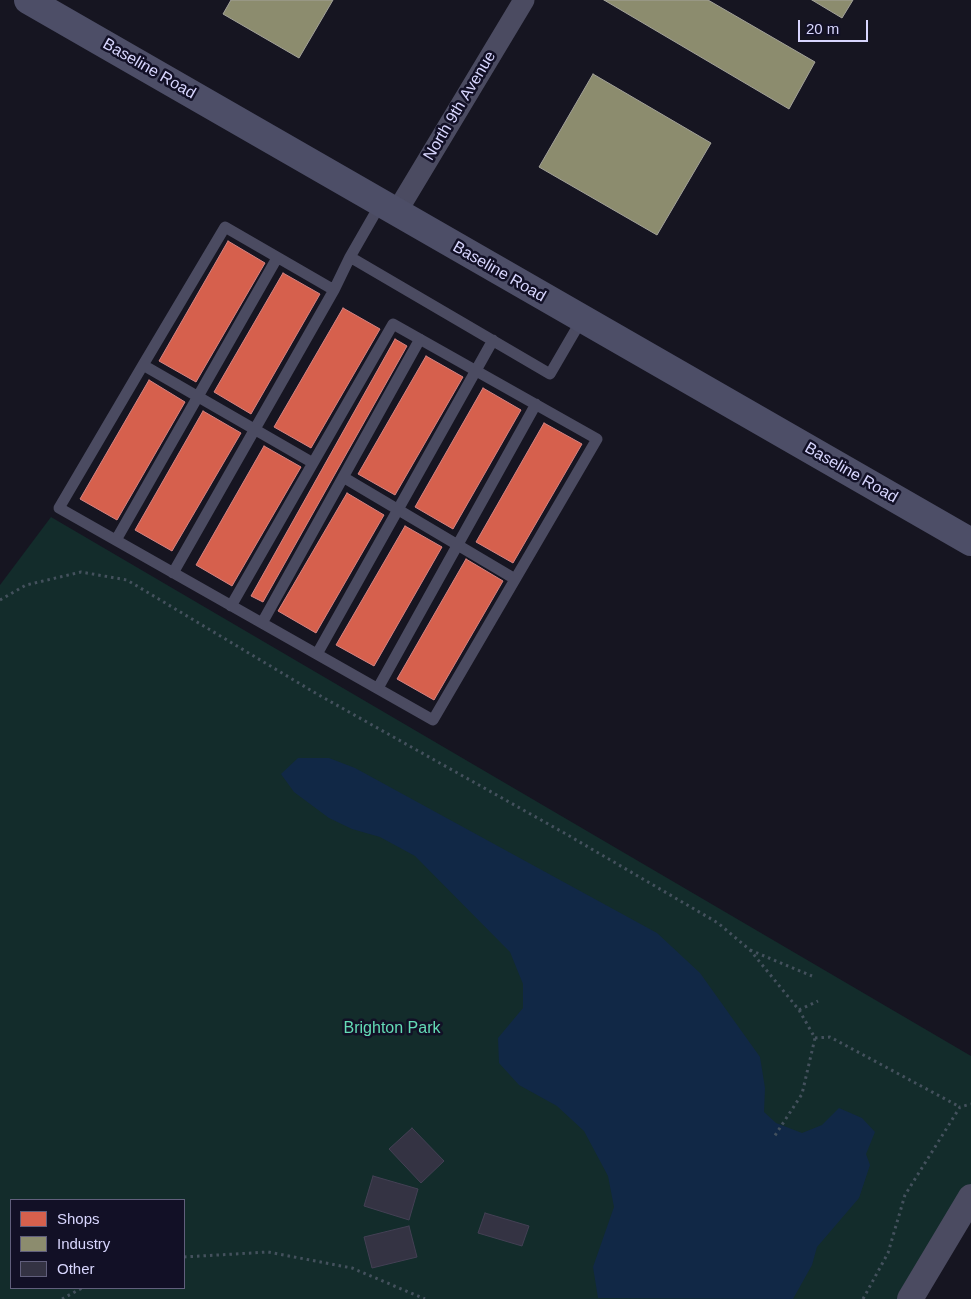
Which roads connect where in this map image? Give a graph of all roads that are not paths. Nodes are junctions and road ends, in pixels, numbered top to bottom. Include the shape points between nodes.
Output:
1 (28, 0) edge
2 (524, 0) edge
3 (388, 208) junction
4 (350, 257) junction
5 (277, 258) junction
6 (334, 290) junction
7 (582, 319) junction
8 (420, 339) junction
9 (493, 340) junction
10 (143, 365) junction
11 (476, 372) junction
12 (198, 397) junction
13 (536, 404) junction
14 (256, 430) junction
15 (312, 463) junction
16 (343, 477) junction
17 (399, 510) junction
18 (116, 540) junction
19 (971, 542) edge
20 (458, 544) junction
21 (173, 573) junction
22 (515, 579) junction
23 (231, 606) junction
24 (262, 623) junction
25 (317, 654) junction
26 (378, 688) junction
27 (971, 1197) edge
28 (910, 1299) edge

1 - 3 main road, Baseline Road
2 - 3 street, North 9th Avenue
3 - 4 lane
3 - 7 main road, Baseline Road
4 - 6 lane
4 - 9 lane
5 - 6 lane
5 - 10 lane via 225,227
5 - 12 lane
6 - 14 lane
7 - 9 lane via 550,374
7 - 19 main road, Baseline Road
8 - 11 lane
8 - 15 lane via 393,324
8 - 16 lane
9 - 11 lane
10 - 12 lane
10 - 18 lane via 59,508
11 - 13 lane
11 - 17 lane
12 - 14 lane
12 - 18 lane
13 - 20 lane
13 - 22 lane via 597,439
14 - 15 lane
14 - 21 lane
15 - 23 lane
16 - 17 lane
16 - 24 lane
17 - 20 lane
17 - 25 lane
18 - 21 lane
20 - 22 lane
20 - 26 lane
21 - 23 lane
22 - 26 lane via 433,720
23 - 24 lane
24 - 25 lane
25 - 26 lane
27 - 28 street

